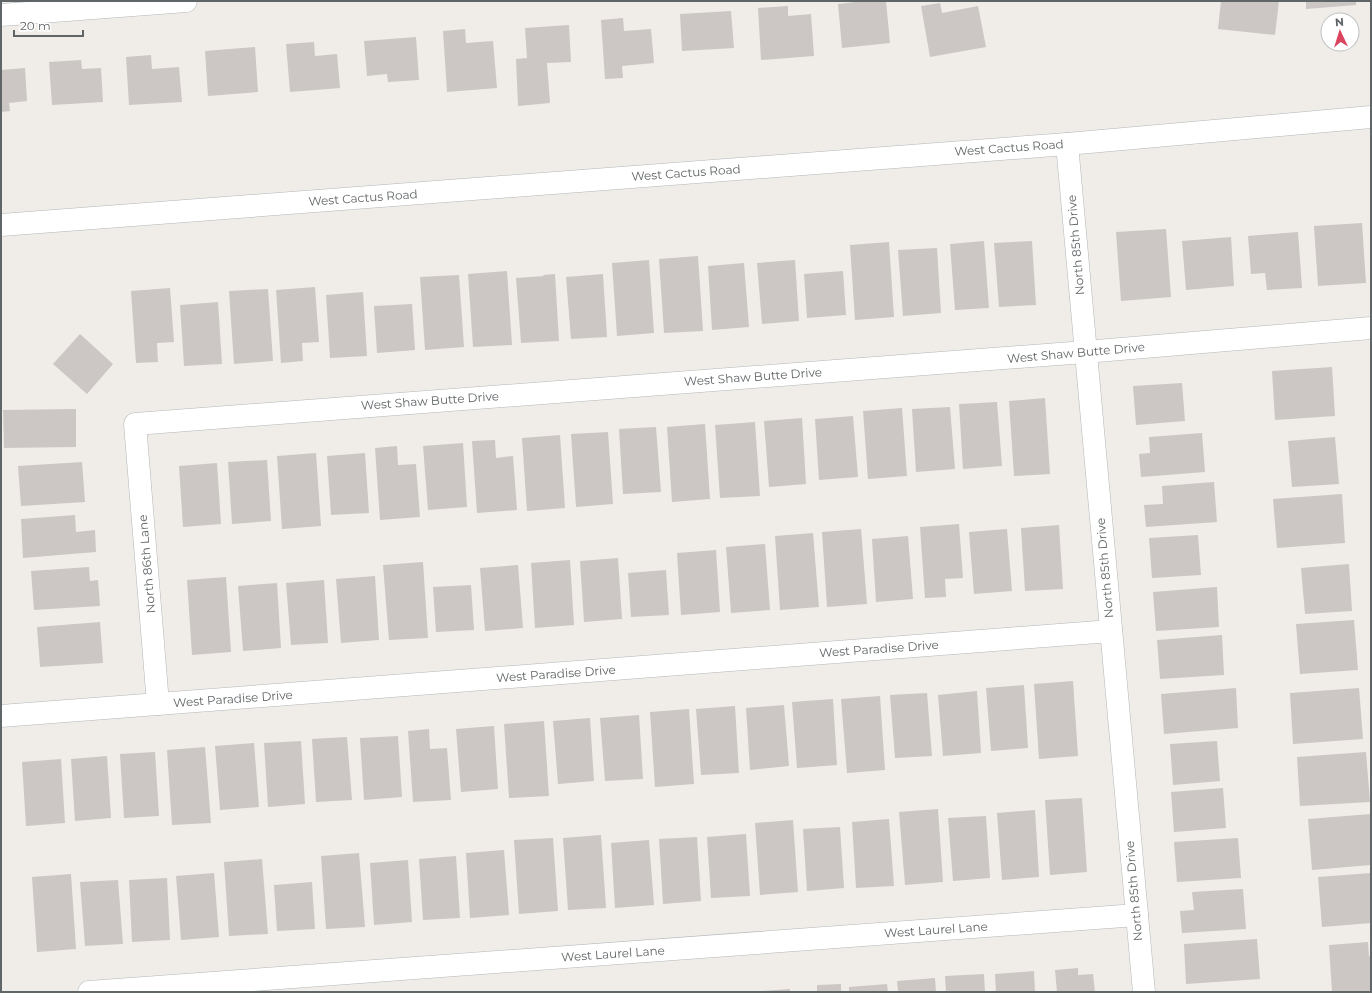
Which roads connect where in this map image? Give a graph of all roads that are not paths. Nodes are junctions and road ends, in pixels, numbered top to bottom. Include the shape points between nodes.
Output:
1 (186, 1) edge
2 (104, 4) edge
3 (1, 15) edge
4 (1371, 117) edge
5 (1067, 144) junction
6 (1, 225) edge
7 (1371, 328) edge
8 (1085, 352) junction
9 (135, 424) joint
10 (1111, 631) junction
11 (158, 704) junction
12 (1, 716) edge
13 (1137, 916) junction
14 (177, 989) edge
15 (89, 992) edge
16 (1144, 992) edge

1 - 2 street
2 - 3 street
4 - 5 street, West Cactus Road
5 - 6 street, West Cactus Road
5 - 8 street, North 85th Drive
7 - 8 street, West Shaw Butte Drive
8 - 9 street, West Shaw Butte Drive
8 - 10 street, North 85th Drive
9 - 11 street, North 86th Lane
10 - 11 street, West Paradise Drive
10 - 13 street, North 85th Drive
11 - 12 street, West Paradise Drive
13 - 14 street, West Laurel Lane
13 - 16 street, North 85th Drive
14 - 15 street, West Laurel Lane

